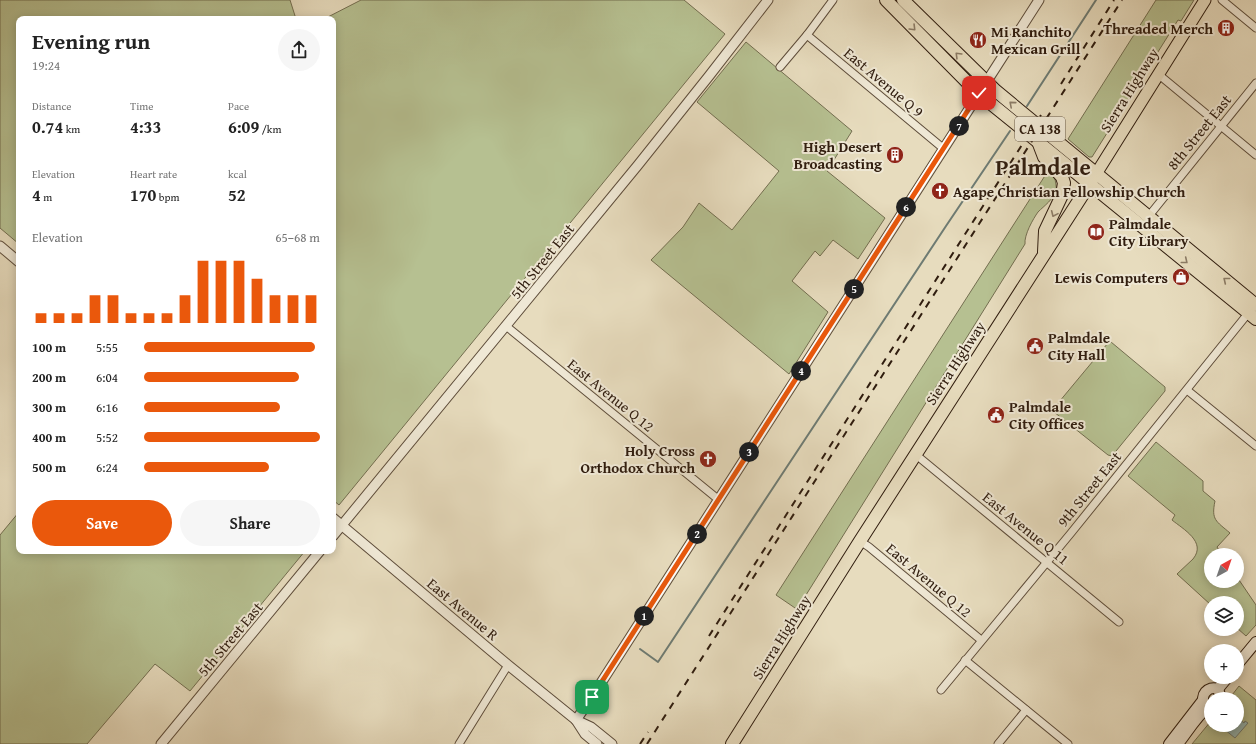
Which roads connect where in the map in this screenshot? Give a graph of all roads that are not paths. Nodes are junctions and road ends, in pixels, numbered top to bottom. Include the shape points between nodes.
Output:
1 (768, 0) edge
2 (833, 0) edge
3 (886, 0) edge
4 (903, 0) edge
5 (1039, 0) edge
6 (1205, 0) edge
7 (1222, 0) edge
8 (1256, 28) edge
9 (807, 34) junction
10 (780, 67) dead end
11 (1158, 74) junction
12 (986, 82) junction
13 (1256, 83) edge
14 (979, 93) junction
15 (1221, 125) junction
16 (1039, 142) junction
17 (944, 149) junction
18 (1256, 155) edge
19 (1093, 179) junction
20 (1148, 217) junction
21 (0, 246) edge
22 (1044, 252) junction
23 (16, 259) edge
24 (1254, 309) edge
25 (506, 326) junction
26 (1187, 390) junction
27 (1256, 446) edge
28 (915, 454) junction
29 (719, 500) junction
30 (336, 520) edge
31 (342, 525) junction
32 (336, 532) edge
33 (860, 541) junction
34 (318, 554) edge
35 (1046, 561) junction
36 (1120, 622) dead end
37 (981, 640) junction
38 (1256, 642) edge
39 (1244, 657) edge
40 (965, 660) junction
41 (508, 665) junction
42 (940, 690) dead end
43 (1204, 708) edge
44 (1204, 709) edge
45 (1026, 710) junction
46 (576, 720) junction
47 (161, 744) edge
48 (459, 744) edge
49 (597, 744) edge
50 (612, 744) edge
51 (732, 744) edge
52 (998, 744) edge
53 (1068, 744) edge
54 (1169, 744) edge
55 (1178, 744) edge

1 - 25 street, 5th Street East via 686,106
2 - 9 street
3 -> 14 highway, CA 138
12 -> 4 highway, CA 138
5 - 12 street
6 - 11 main road, Sierra Highway
7 - 8 street
9 - 10 street
9 - 17 street, East Avenue Q 9
11 - 15 street
11 - 19 main road, Sierra Highway
12 - 14 street
19 -> 12 highway, CA 138 via 1040,128
13 - 15 street, 8th Street East
14 - 16 highway, CA 138
14 - 17 street
15 - 18 street
15 - 20 street, 8th Street East
16 - 19 highway, CA 138
16 -> 22 highway via 1044,157 1062,177 1064,183 1062,195 1045,232
17 - 29 street
19 - 20 highway, CA 138
19 - 22 highway, Sierra Highway
19 -> 24 highway, CA 138
24 -> 20 highway, CA 138
21 - 23 street
22 - 28 highway, Sierra Highway
24 - 26 street, 9th Street East
25 - 29 street, East Avenue Q 12
25 - 31 street, 5th Street East
26 - 27 street
26 - 35 street, 9th Street East
28 - 33 highway, Sierra Highway
28 - 35 street, East Avenue Q 11
29 - 46 street
30 - 31 street, East Avenue R
31 - 32 street, 5th Street East
31 - 41 street, East Avenue R
33 - 37 street, East Avenue Q 12
33 - 51 highway, Sierra Highway
34 - 47 street, 5th Street East
35 - 36 street, East Avenue Q 11
35 - 37 street, 9th Street East
37 - 40 street, 9th Street East
38 - 39 main road
40 - 42 street, 9th Street East
40 - 45 street
41 - 46 street, East Avenue R
41 - 48 street
43 - 54 main road
44 - 55 main road
45 - 52 street
45 - 53 street
46 - 49 street, East Avenue R via 585,734
46 - 50 street, East Avenue R via 591,727

